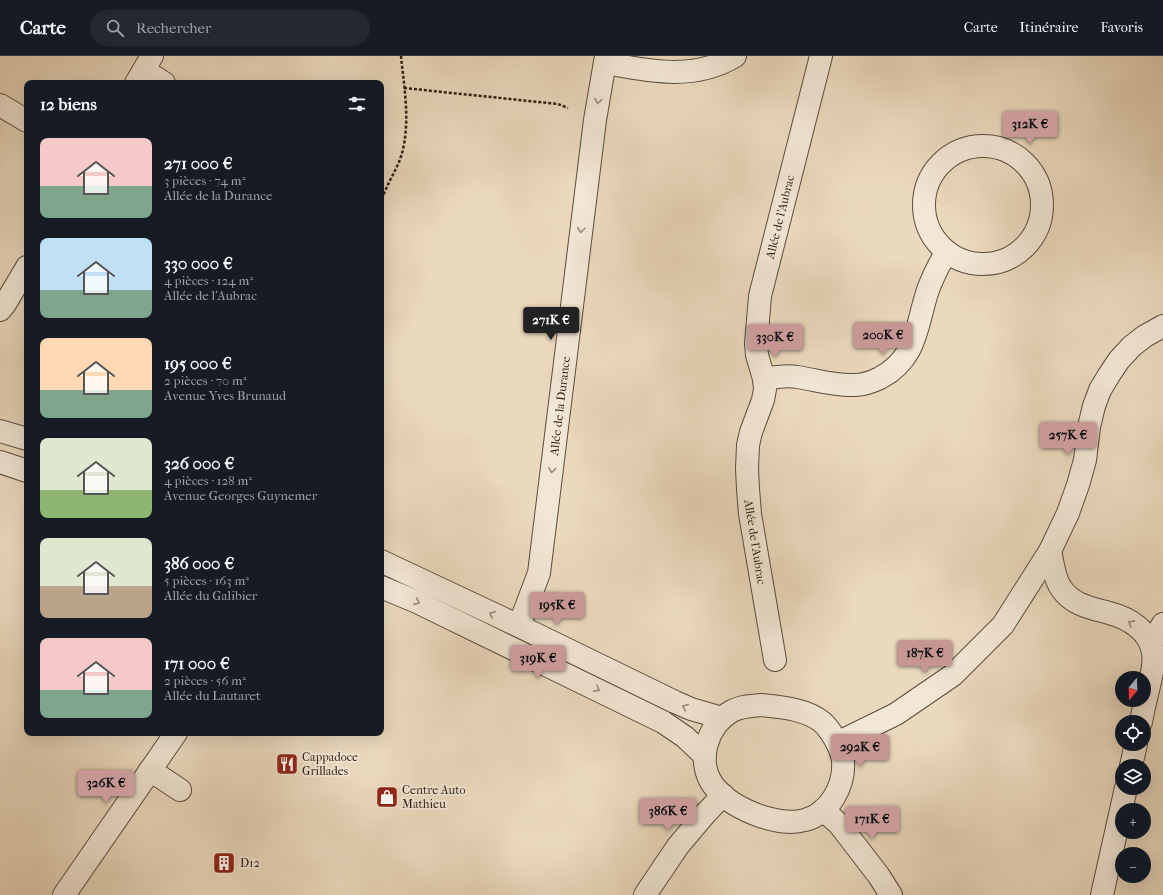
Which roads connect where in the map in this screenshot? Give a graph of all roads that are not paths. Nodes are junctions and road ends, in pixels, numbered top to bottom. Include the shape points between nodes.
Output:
1 (735, 56) edge
2 (820, 56) edge
3 (606, 60) edge
4 (144, 70) edge
5 (159, 80) edge
6 (0, 105) edge
7 (24, 119) edge
8 (947, 252) junction
9 (24, 272) edge
10 (0, 310) edge
11 (1163, 326) edge
12 (764, 379) junction
13 (0, 431) edge
14 (24, 439) edge
15 (0, 462) edge
16 (24, 470) edge
17 (1050, 551) junction
18 (384, 562) edge
19 (384, 588) edge
20 (1163, 624) edge
21 (519, 626) junction
22 (1151, 643) junction
23 (775, 660) dead end
24 (1143, 715) edge
25 (722, 718) junction
26 (174, 736) edge
27 (837, 743) junction
28 (705, 756) junction
29 (150, 770) junction
30 (180, 790) dead end
31 (723, 795) junction
32 (1124, 795) edge
33 (823, 810) junction
34 (64, 895) edge
35 (645, 895) edge
36 (891, 895) edge
37 (1102, 895) edge

1 - 3 street, Allée de la Durance via 710,68 688,72 644,70
2 - 12 street, Allée de l'Aubrac via 760,296 756,344
3 -> 21 street, Allée de la Durance via 595,120 539,573
4 - 5 street
6 - 7 street
8 - 8 street via 965,262 986,265 1006,260 1024,250 1036,233 1042,214 1042,193 1034,174 1020,159 1002,149 981,146 961,150 943,161 931,177 924,197 925,218 933,237
8 - 12 street via 929,288 910,350 890,372 876,380 855,385 830,384 795,376
9 - 10 street
11 - 17 street via 1132,346 1108,375 1100,390 1089,426 1085,460 1078,485
12 - 23 street, Allée de l'Aubrac via 764,400 751,432 747,468 750,514
13 - 14 street
15 - 16 street
22 -> 17 street via 1136,625 1122,617 1081,605 1067,595 1054,572
17 - 27 street via 1003,625 953,675 896,714
21 -> 18 street
19 -> 28 street via 424,605 663,722 685,737
20 - 22 street
25 -> 21 street via 675,702
22 - 24 street via 1153,668
25 - 27 street via 745,706 761,705 794,710 821,721
25 - 28 street via 714,727
26 - 29 street
27 - 33 street via 844,760 842,774 838,792
28 - 31 street via 707,773
29 - 30 street
29 - 34 street
31 - 33 street via 753,814 786,822 812,818
31 - 35 street via 678,846
32 - 37 street
33 - 36 street via 839,824

